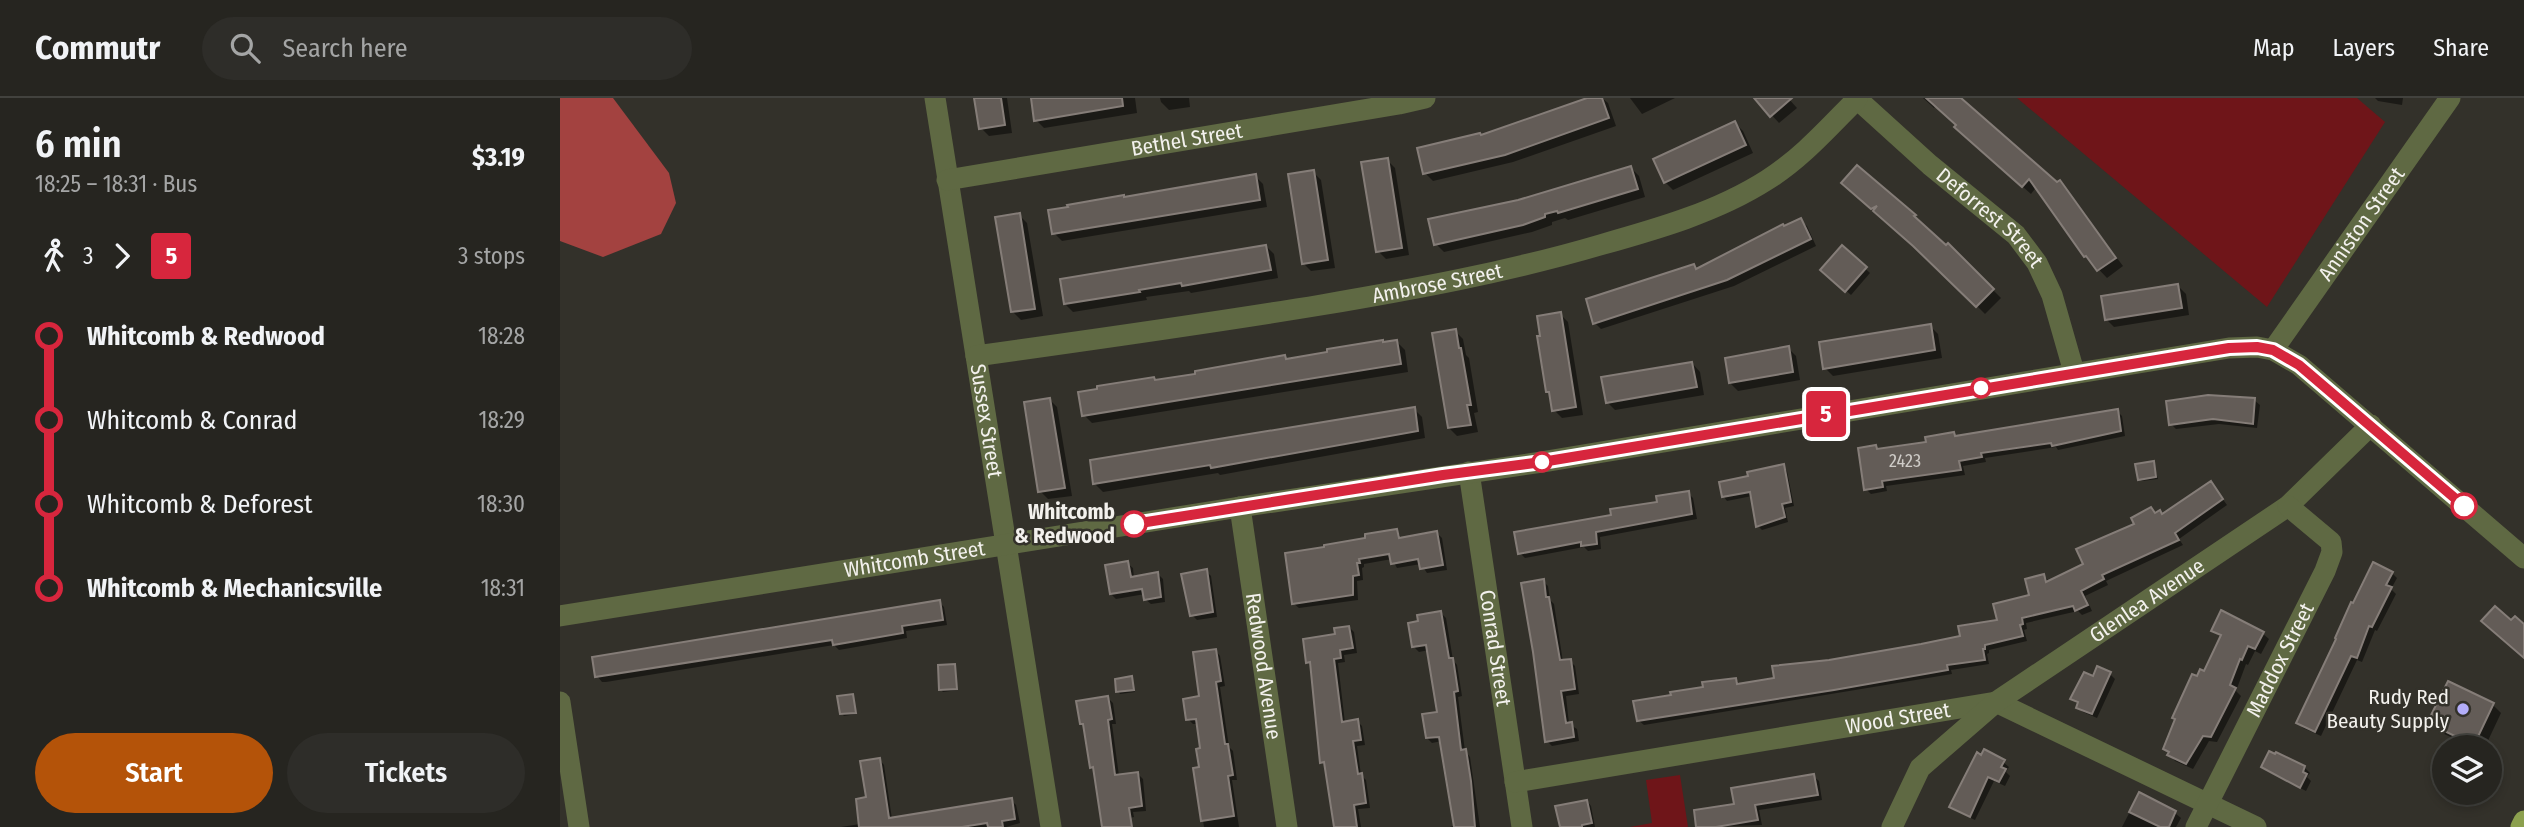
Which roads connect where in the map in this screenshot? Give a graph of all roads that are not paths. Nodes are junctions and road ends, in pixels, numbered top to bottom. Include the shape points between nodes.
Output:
1 (934, 98) edge
2 (1425, 98) edge
3 (1856, 98) edge
4 (2450, 98) edge
5 (947, 180) junction
6 (2273, 350) junction
7 (976, 356) junction
8 (2074, 372) junction
9 (2371, 425) junction
10 (1469, 472) junction
11 (2288, 506) junction
12 (1240, 507) junction
13 (1004, 545) junction
14 (2524, 558) edge
15 (560, 616) edge
16 (560, 702) edge
17 (1996, 702) junction
18 (1516, 782) junction
19 (2207, 804) junction
20 (2524, 821) edge
21 (579, 827) edge
22 (1051, 827) edge
23 (1287, 827) edge
24 (1522, 827) edge
25 (1892, 827) edge
26 (2196, 827) edge
27 (2256, 827) edge
28 (2521, 827) edge

1 - 5 street, Sussex Street
2 - 5 street, Bethel Street
3 - 7 street, Ambrose Street via 1800,158 1765,182 1678,221 1546,261 1437,286
3 - 8 street, Deforrest Street via 2017,235 2052,295
4 - 6 street, Anniston Street
5 - 7 street, Sussex Street
6 - 8 street, Whitcomb Street via 2229,348
6 - 9 street, Whitcomb Street via 2299,365
7 - 13 street, Sussex Street
8 - 10 street, Whitcomb Street
9 - 11 street, Glenlea Avenue
9 - 14 street, Whitcomb Street
10 - 12 street, Whitcomb Street
10 - 18 street, Conrad Street
11 - 17 street, Glenlea Avenue
11 - 19 street, Maddox Street via 2331,542 2332,552
12 - 13 street, Whitcomb Street
12 - 23 street, Redwood Avenue
13 - 15 street, Whitcomb Street
13 - 22 street, Sussex Street
16 - 21 street
17 - 18 street, Wood Street
17 - 19 street
17 - 25 street, Glenlea Avenue via 1920,768
18 - 24 street, Conrad Street
19 - 26 street, Maddox Street
19 - 27 street
20 - 28 main road

